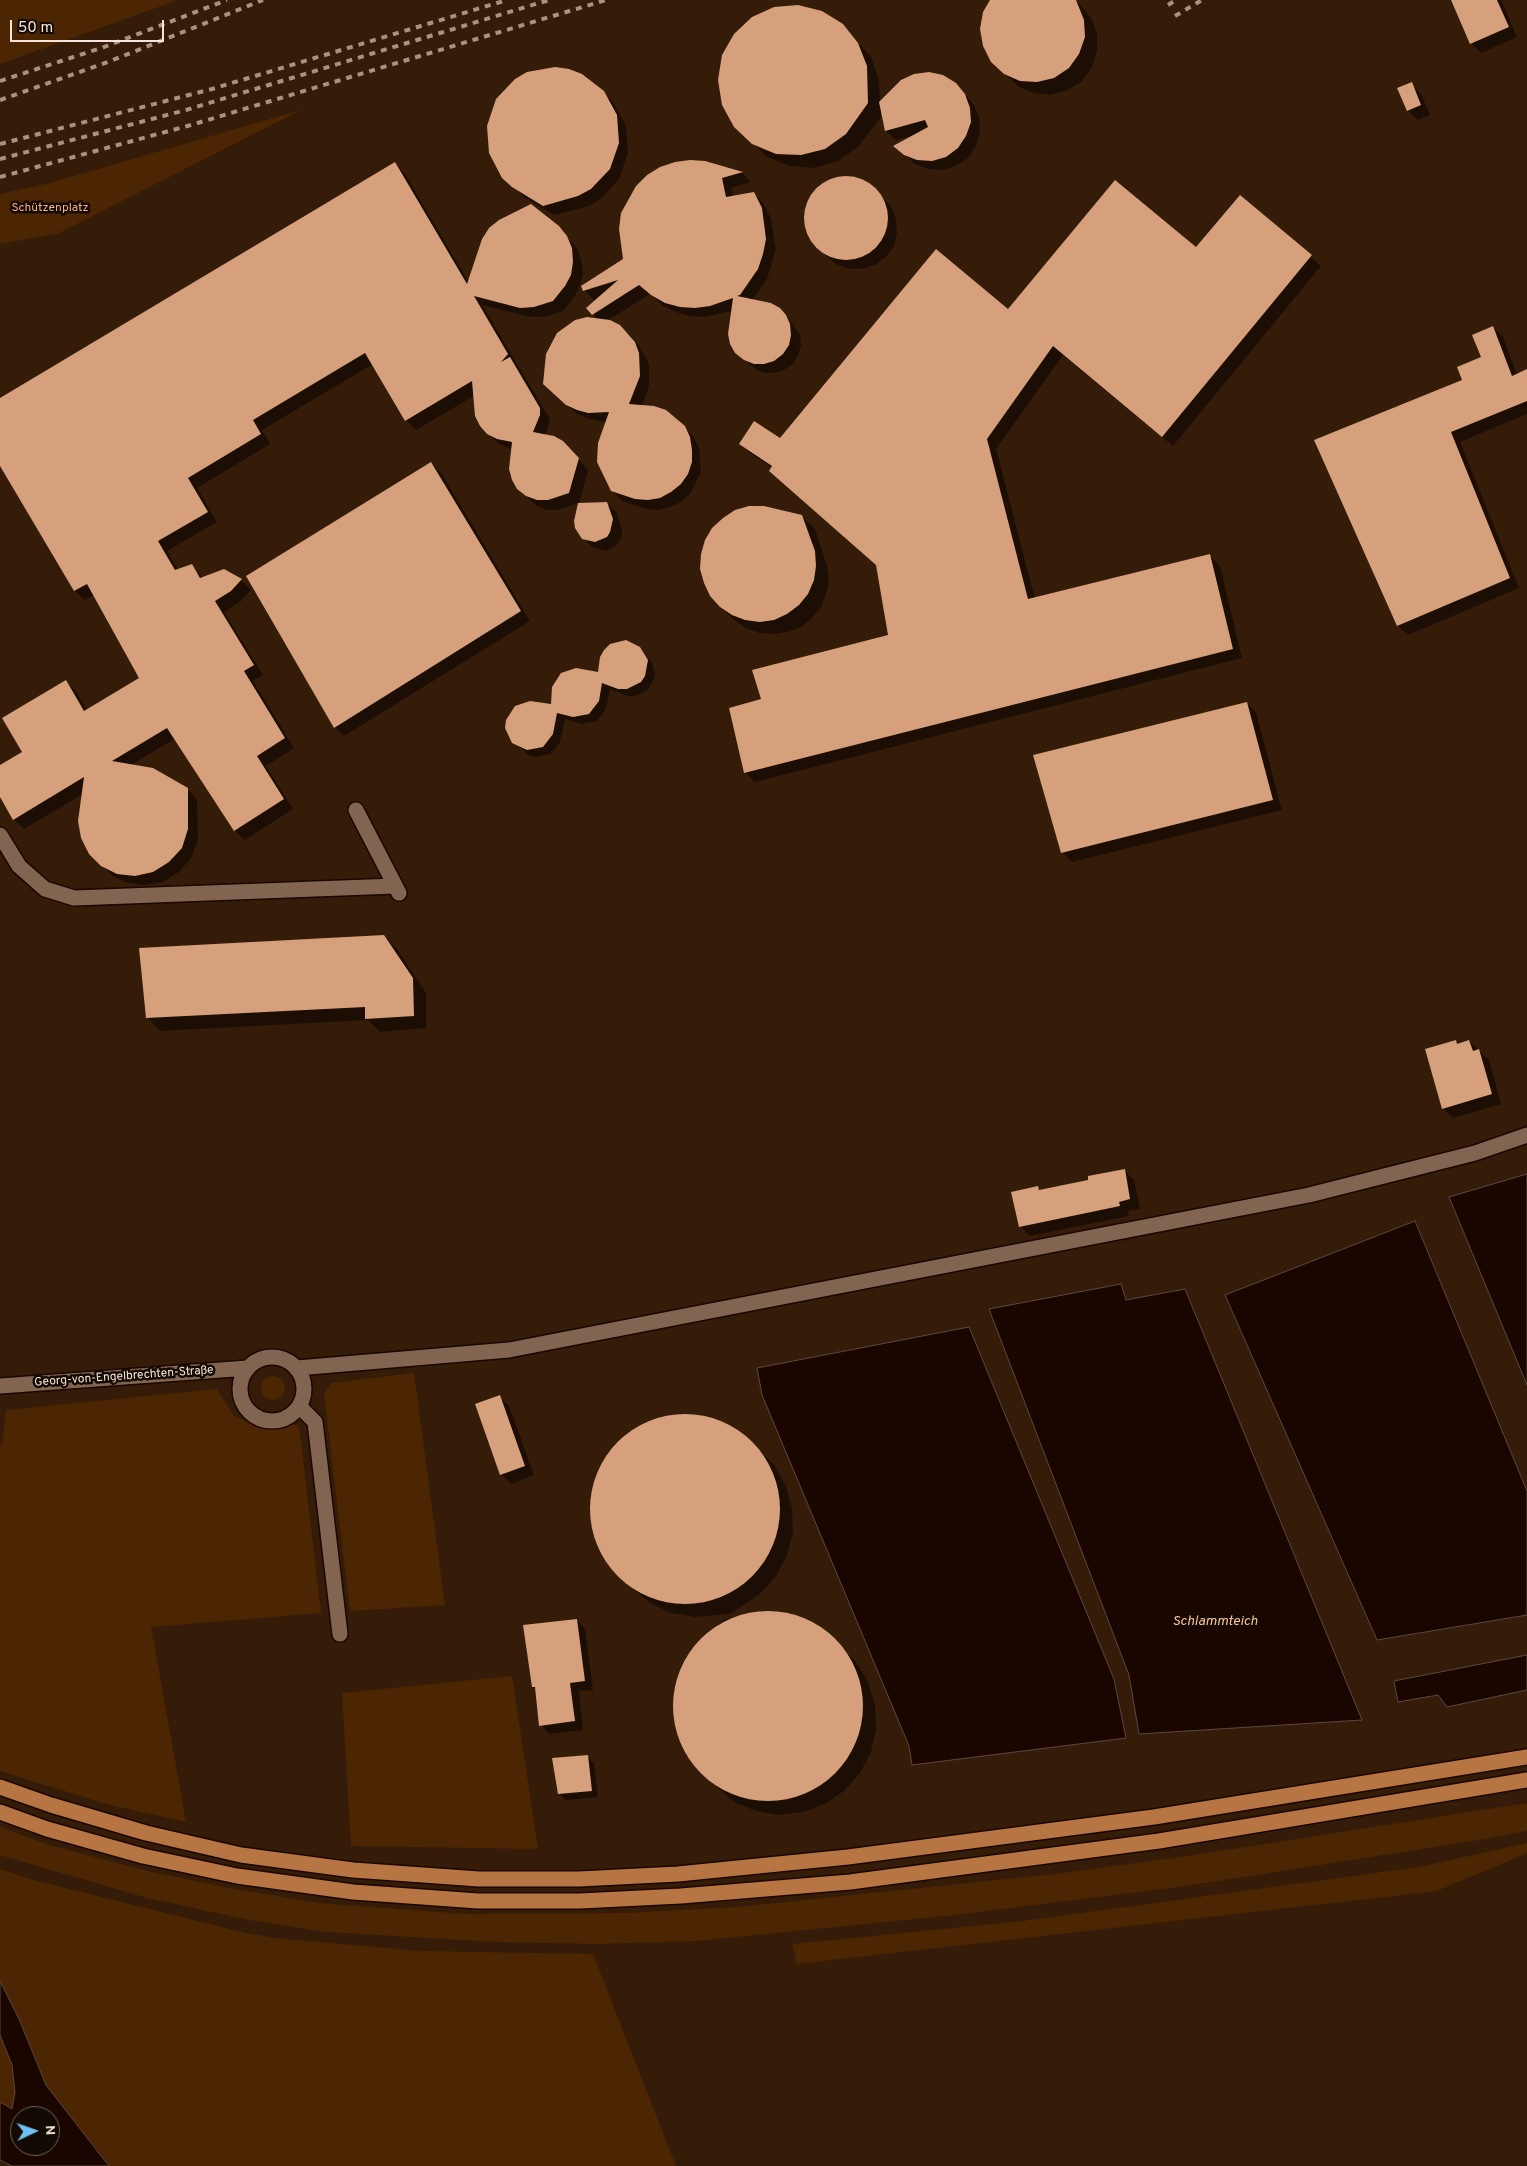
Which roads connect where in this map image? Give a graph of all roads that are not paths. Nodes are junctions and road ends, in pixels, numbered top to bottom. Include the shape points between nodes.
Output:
1 (356, 810) dead end
2 (0, 835) edge
3 (1527, 1135) edge
4 (248, 1368) junction
5 (297, 1368) junction
6 (0, 1386) edge
7 (299, 1406) junction
8 (340, 1634) dead end
9 (1527, 1757) edge
10 (1527, 1780) edge
11 (0, 1787) edge
12 (0, 1812) edge

1 - 2 street via 397,890 74,898 45,889 19,866
3 - 5 street via 1475,1153 1309,1195 510,1350
4 - 5 street, Georg-von-Engelbrechten-Straße via 272,1357
4 - 6 street, Georg-von-Engelbrechten-Straße
4 - 7 street via 242,1378 241,1393 245,1405 256,1417 266,1420 286,1418
5 - 7 street via 304,1388
7 - 8 street via 315,1422
9 - 11 main road via 1154,1817 868,1855 678,1874 579,1879 479,1879 401,1874 241,1855 146,1833
10 - 12 main road via 1159,1841 850,1882 580,1901 478,1901 353,1892 237,1876 143,1856

